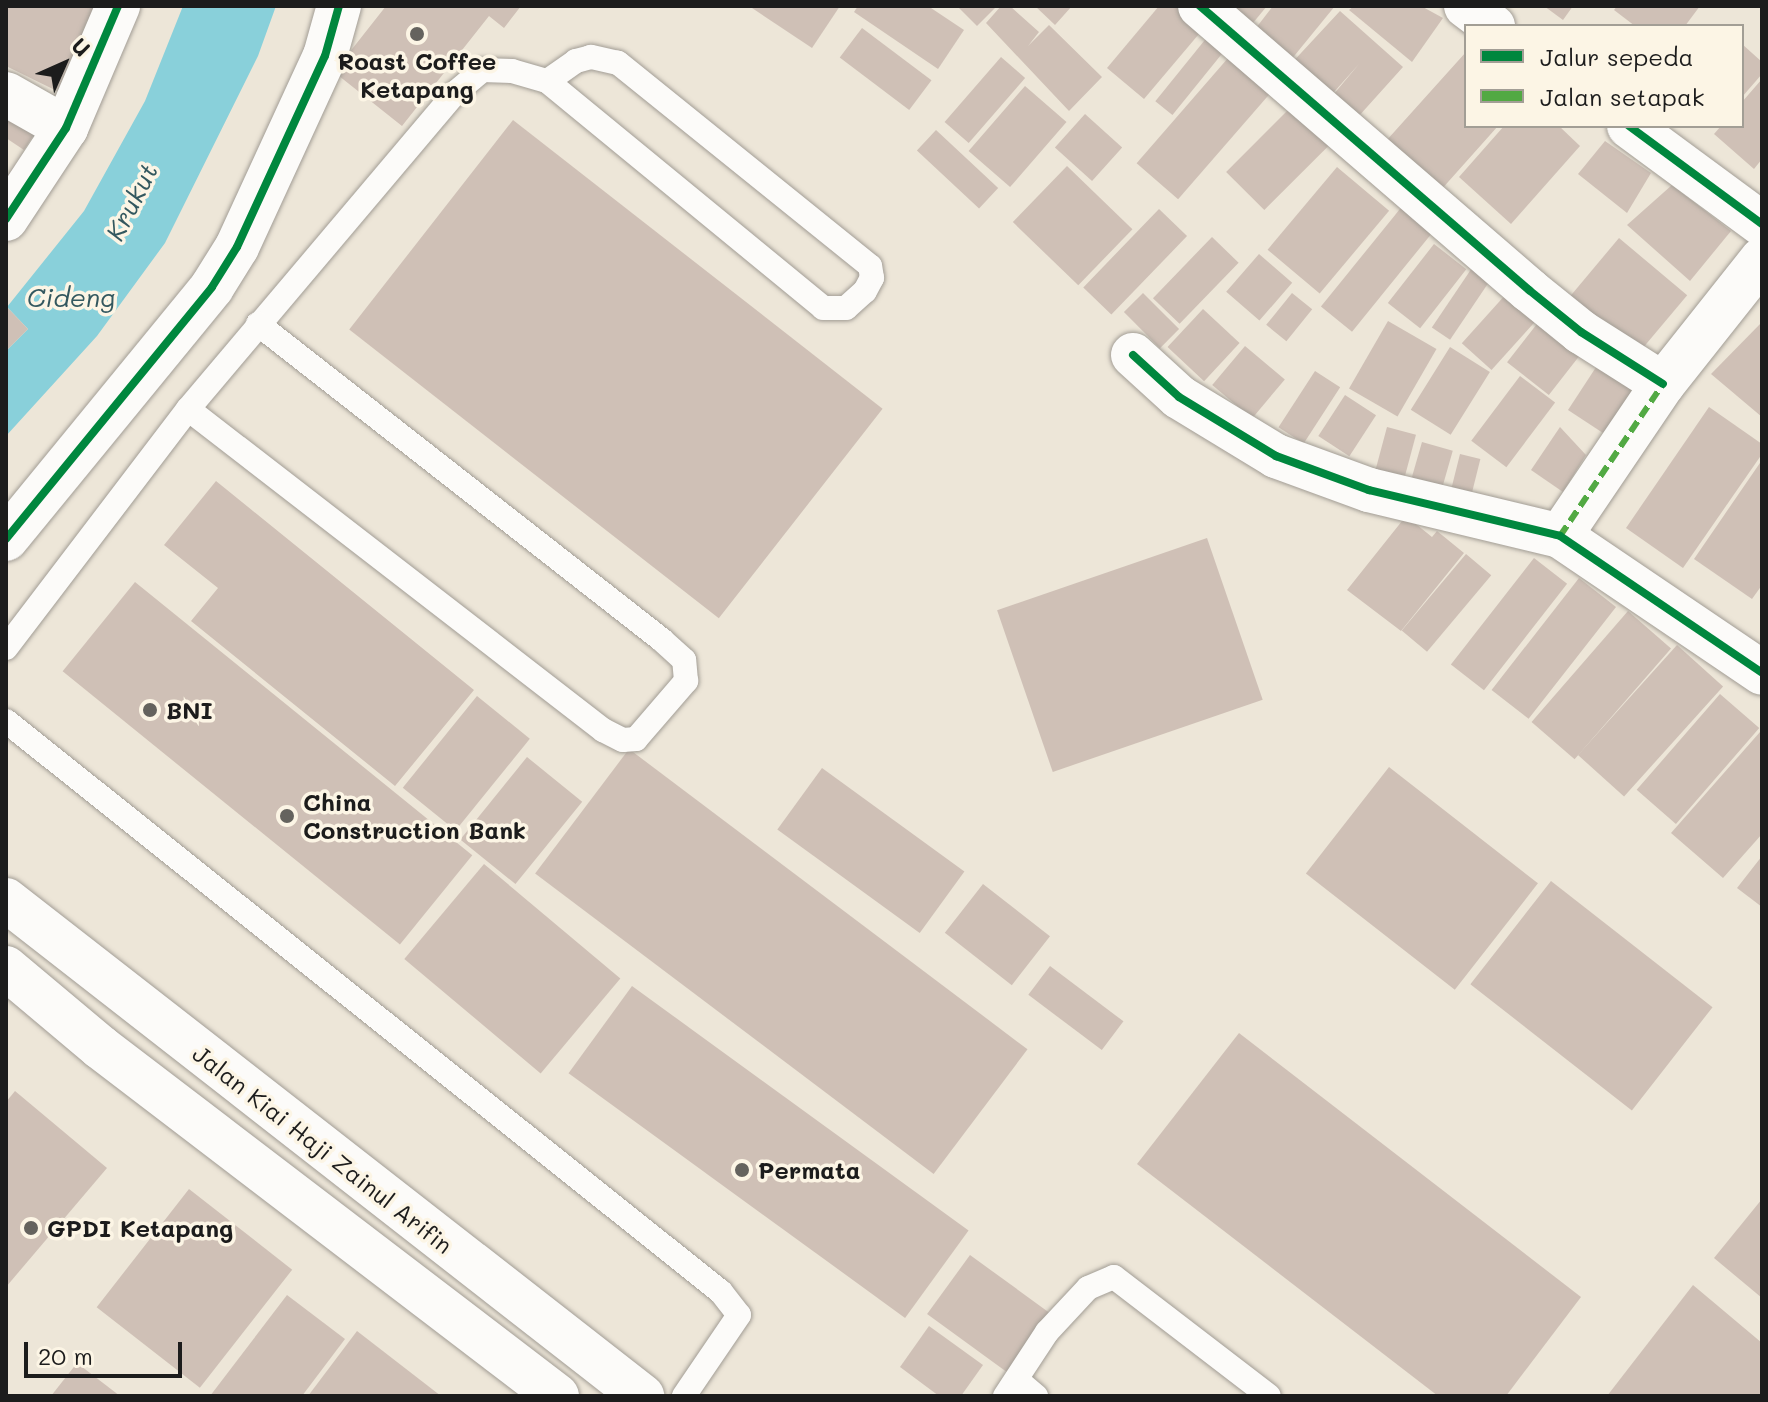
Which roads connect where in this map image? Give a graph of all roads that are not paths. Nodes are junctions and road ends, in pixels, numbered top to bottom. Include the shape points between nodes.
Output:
1 (118, 6) edge
2 (339, 6) edge
3 (1200, 6) edge
4 (1466, 6) edge
5 (1490, 24) edge
6 (547, 81) junction
7 (6, 94) edge
8 (66, 128) junction
9 (1632, 128) edge
10 (6, 219) edge
11 (1762, 224) edge
12 (1762, 259) edge
13 (258, 324) junction
14 (1133, 355) dead end
15 (1663, 384) junction
16 (188, 409) junction
17 (1560, 536) junction
18 (6, 539) edge
19 (6, 648) edge
20 (1762, 673) edge
21 (6, 721) edge
22 (6, 900) edge
23 (6, 968) edge
24 (1011, 1388) edge
25 (557, 1396) edge
26 (642, 1396) edge
27 (684, 1396) edge
28 (1036, 1396) edge
29 (1269, 1396) edge

1 - 8 street
2 - 18 street via 325,56 228,260
3 - 15 street via 1529,290 1581,332
4 - 5 street
6 - 6 lane via 823,308 846,308 865,291 872,278 870,266 618,63 591,57
6 - 13 lane via 512,71 482,70 467,80
7 - 8 street
8 - 10 street
9 - 11 street
12 - 15 street
13 - 16 lane
13 - 16 lane via 684,660 686,681 652,723 636,739 623,740 603,730
14 - 17 street via 1190,405 1276,456 1369,490
15 - 17 street
16 - 19 lane
17 - 20 street
21 - 27 lane via 721,1292 739,1315
22 - 26 street, Jalan Kiai Haji Zainul Arifin
23 - 25 street via 100,1047
24 - 28 lane
24 - 29 lane via 1047,1332 1088,1288 1114,1277

